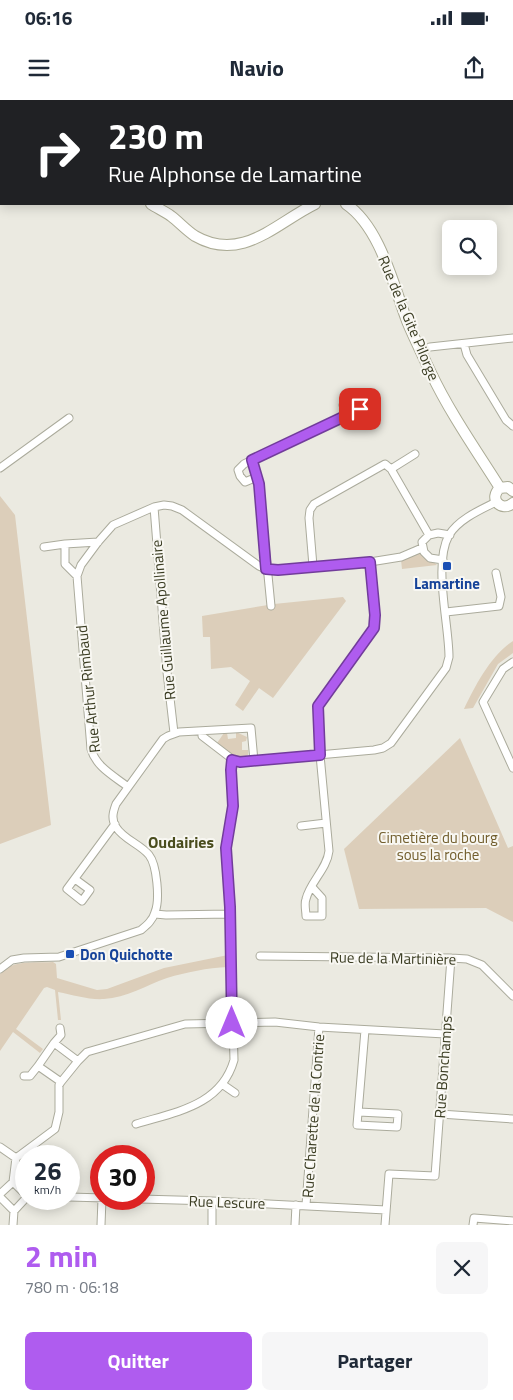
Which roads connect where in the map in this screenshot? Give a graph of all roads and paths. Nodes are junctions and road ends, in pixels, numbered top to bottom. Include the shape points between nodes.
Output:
1 (153, 205) edge
2 (313, 205) edge
3 (348, 205) edge
4 (513, 338) edge
5 (464, 344) junction
6 (430, 347) dead end
7 (348, 414) dead end
8 (68, 418) dead end
9 (513, 426) edge
10 (415, 454) dead end
11 (252, 460) junction
12 (0, 468) edge
13 (390, 469) junction
14 (257, 477) junction
15 (500, 488) junction
16 (513, 491) edge
17 (496, 502) junction
18 (154, 507) junction
19 (512, 507) edge
20 (428, 534) junction
21 (450, 535) junction
22 (98, 542) junction
23 (65, 544) junction
24 (44, 547) dead end
25 (422, 548) junction
26 (443, 560) junction
27 (370, 562) junction
28 (313, 566) junction
29 (266, 569) junction
30 (496, 573) dead end
31 (77, 576) junction
32 (271, 606) dead end
33 (446, 612) junction
34 (513, 662) edge
35 (202, 732) junction
36 (174, 733) junction
37 (320, 755) junction
38 (232, 760) junction
39 (254, 761) junction
40 (513, 768) edge
41 (128, 787) junction
42 (326, 823) junction
43 (115, 824) junction
44 (301, 826) dead end
45 (75, 879) dead end
46 (312, 887) dead end
47 (155, 914) junction
48 (230, 914) junction
49 (260, 956) dead end
50 (451, 958) junction
51 (0, 969) edge
52 (513, 996) edge
53 (232, 1023) junction
54 (319, 1026) junction
55 (60, 1028) dead end
56 (365, 1030) junction
57 (445, 1034) junction
58 (54, 1043) junction
59 (81, 1058) junction
60 (38, 1066) junction
61 (24, 1076) dead end
62 (61, 1082) junction
63 (222, 1084) junction
64 (234, 1094) dead end
65 (359, 1112) junction
66 (440, 1114) junction
67 (513, 1119) edge
68 (136, 1124) dead end
69 (33, 1145) edge
70 (0, 1147) edge
71 (15, 1157) edge
72 (15, 1166) edge
73 (13, 1182) junction
74 (15, 1184) edge
75 (0, 1196) edge
76 (155, 1200) edge
77 (212, 1201) junction
78 (296, 1205) junction
79 (306, 1205) junction
80 (14, 1210) joint
81 (102, 1210) edge
82 (386, 1210) junction
83 (513, 1221) edge
84 (473, 1222) edge
85 (13, 1225) edge
86 (101, 1225) edge
87 (212, 1225) edge
88 (295, 1225) edge
89 (385, 1225) edge

1 - 2 street via 193,235 208,242 228,244 259,238
3 - 15 street, Rue de la Gite Pilorge via 354,209 380,248 431,374
4 - 5 street
5 - 6 street
5 - 9 street via 467,355 506,420
7 - 11 street
8 - 12 street
10 - 13 street
11 - 14 street
11 - 14 street via 238,470 245,482
13 - 20 street
13 - 28 street via 382,465 314,504 309,518
14 - 29 street
15 - 16 street via 508,487
15 - 17 street via 495,494
17 - 19 street via 502,507
17 - 21 street via 461,522
18 - 22 street via 113,525
18 - 29 street via 172,506 182,510
18 - 36 street, Rue Guillaume Apollinaire
20 - 21 street
20 - 25 street
21 - 26 street
22 - 23 street
22 - 31 street
23 - 24 street
23 - 31 street, Rue Arthur Rimbaud via 65,564
25 - 26 street via 430,558
25 - 27 street via 401,557
26 - 33 street
27 - 28 street
27 - 37 street via 374,628 318,706
28 - 29 street
29 - 32 street
30 - 33 street via 501,597 499,606
31 - 41 street, Rue Arthur Rimbaud via 91,749 98,764
33 - 37 street via 449,657 446,668 391,743 374,750
34 - 40 street via 503,669 483,702
35 - 36 street
35 - 38 street via 202,736
35 - 39 street via 251,728
36 - 41 street via 163,739
37 - 39 street
37 - 42 street
38 - 39 street
38 - 48 street via 233,806 226,848
41 - 43 street via 116,804
42 - 44 street
42 - 46 street via 328,856
43 - 45 street
43 - 47 street via 146,851 153,863
47 - 48 street
47 - 51 street via 140,930 59,957 12,960
48 - 53 street
49 - 50 street, Rue de la Martinière
50 - 52 street, Rue de la Martinière via 467,959 482,965
50 - 57 street, Rue Bonchamps
53 - 54 street
53 - 59 street via 185,1024 88,1052
53 - 63 street via 234,1060 231,1072
54 - 56 street
54 - 79 street, Rue Charette de la Contrie
55 - 58 street via 61,1035
56 - 57 street
56 - 65 street
57 - 66 street, Rue Bonchamps
58 - 59 street
58 - 60 street
59 - 62 street
60 - 61 street via 30,1076
60 - 62 street
62 - 69 street via 55,1129
63 - 64 street
63 - 68 street via 205,1101
65 - 65 street via 357,1125 397,1127 398,1114
66 - 67 street
66 - 82 street, Rue Bonchamps via 435,1176 389,1174
70 - 71 street
72 - 73 street
73 - 74 street
73 - 75 street
75 - 80 street
76 - 77 street, Rue Lescure
77 - 78 street, Rue Lescure
77 - 87 street
78 - 79 street, Rue Lescure
78 - 88 street
79 - 82 street, Rue Lescure
80 - 85 street
81 - 86 street
82 - 89 street
83 - 84 street

